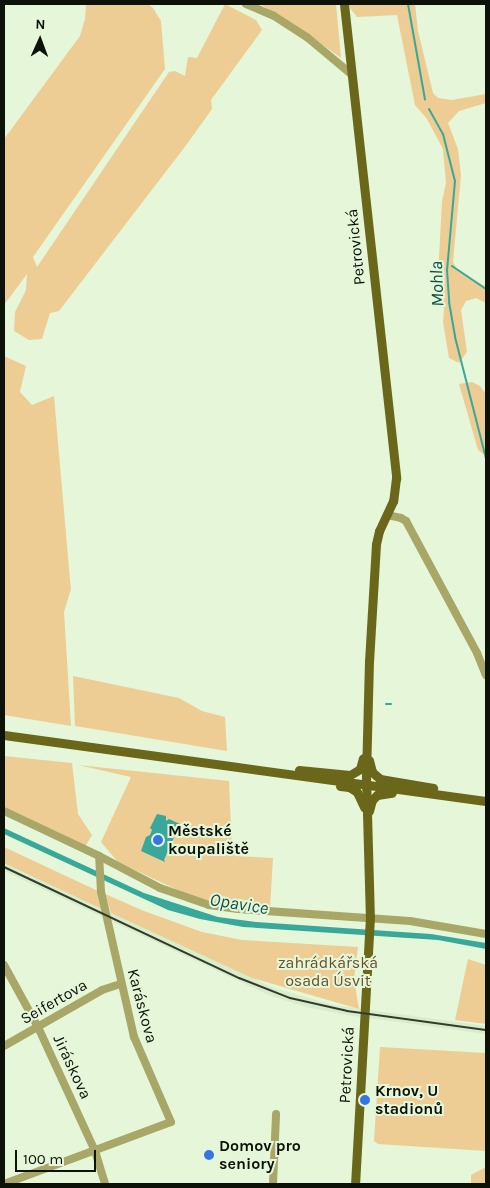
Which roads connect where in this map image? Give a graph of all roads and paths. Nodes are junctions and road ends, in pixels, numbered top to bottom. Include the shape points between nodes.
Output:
1 (246, 4) edge
2 (344, 4) edge
3 (351, 74) junction
4 (387, 515) junction
5 (486, 675) edge
6 (4, 735) edge
7 (366, 738) junction
8 (266, 771) junction
9 (366, 784) junction
10 (482, 800) edge
11 (4, 811) edge
12 (368, 831) junction
13 (100, 860) junction
14 (370, 919) junction
15 (486, 934) edge
16 (5, 968) edge
17 (120, 984) junction
18 (38, 1027) junction
19 (4, 1046) edge
20 (276, 1114) dead end
21 (95, 1151) junction
22 (4, 1184) edge
23 (105, 1184) edge
24 (273, 1184) edge
25 (355, 1184) edge

1 - 3 street via 274,16 308,38
2 - 3 main road, Petrovická
3 - 4 main road, Petrovická via 395,487
4 - 5 street via 406,521
4 - 7 main road via 376,544
6 - 8 main road
7 - 8 main road via 362,765 352,775 308,770
7 - 9 main road
7 - 10 main road via 370,767 380,779
8 - 9 main road
8 - 12 main road via 354,790 363,802
9 - 10 main road
9 - 12 main road
10 - 12 main road via 381,793 370,803
11 - 13 street
12 - 14 main road, Petrovická
13 - 14 street via 160,888 210,905
13 - 17 street, Karáskova via 101,892
14 - 15 street via 454,927
14 - 25 main road, Petrovická
16 - 18 street, Jiráskova
17 - 18 street, Seifertova via 102,990
17 - 21 street, Karáskova via 134,1037 172,1122
18 - 19 street, Seifertova
18 - 21 street, Jiráskova
20 - 24 street
21 - 22 street
21 - 23 street, Jiráskova

